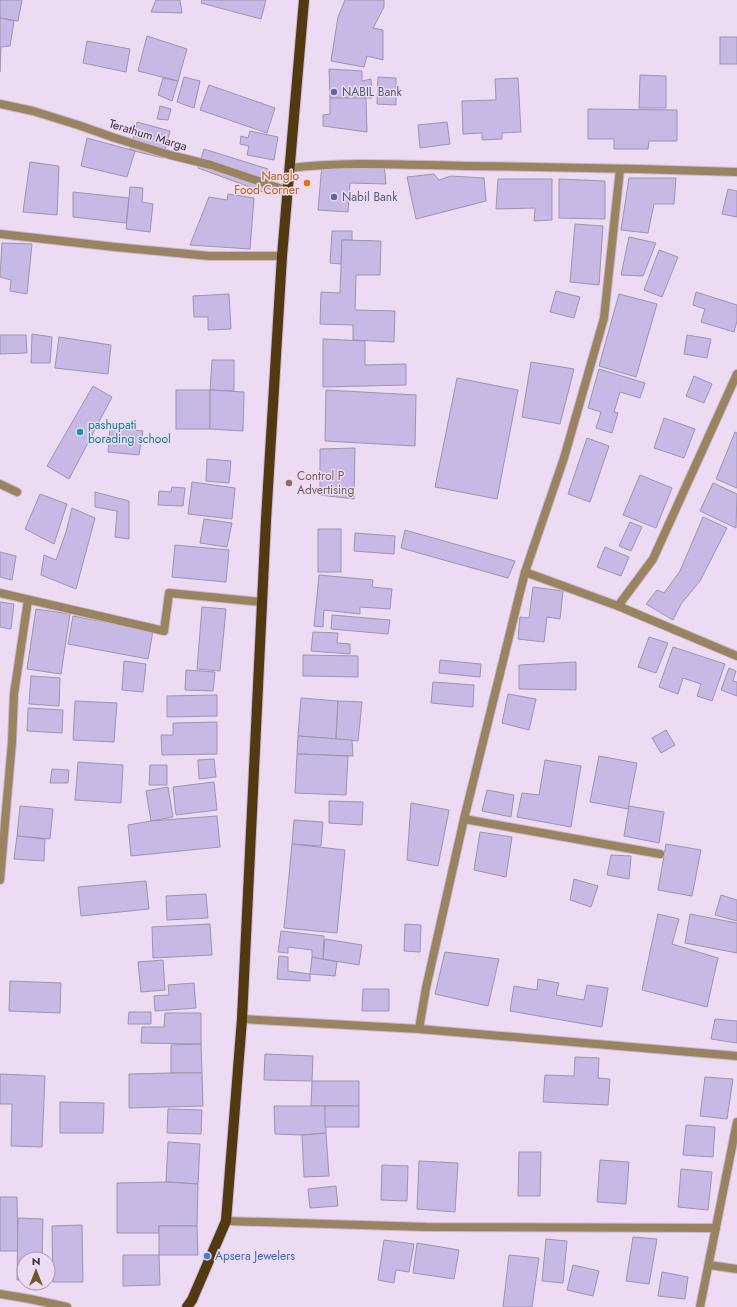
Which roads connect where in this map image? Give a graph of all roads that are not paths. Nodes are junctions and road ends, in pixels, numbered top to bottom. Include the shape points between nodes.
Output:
1 (304, 0) edge
2 (0, 104) edge
3 (290, 168) junction
4 (620, 168) junction
5 (737, 172) edge
6 (288, 191) junction
7 (0, 234) edge
8 (282, 256) junction
9 (737, 374) edge
10 (0, 484) edge
11 (17, 492) dead end
12 (525, 572) junction
13 (0, 593) edge
14 (28, 600) junction
15 (262, 602) junction
16 (618, 606) junction
17 (737, 656) edge
18 (464, 819) junction
19 (660, 854) dead end
20 (0, 880) edge
21 (242, 1020) junction
22 (420, 1029) junction
23 (737, 1056) edge
24 (737, 1122) edge
25 (226, 1221) junction
26 (716, 1228) junction
27 (709, 1265) junction
28 (737, 1269) edge
29 (0, 1294) edge
30 (67, 1307) edge
31 (187, 1307) edge
32 (700, 1307) edge

1 - 3 main road
2 - 6 street, Terathum Marga via 33,111
3 - 4 street via 330,164
3 - 6 main road
4 - 5 street
4 - 12 street via 604,318 564,458
6 - 8 main road
7 - 8 street via 209,256
8 - 15 main road
9 - 16 street via 653,559
10 - 11 street
12 - 16 street
12 - 18 street
13 - 14 street
14 - 15 street via 164,631 169,593
14 - 20 street via 14,694
15 - 21 main road
16 - 17 street
18 - 19 street
18 - 22 street via 426,988
21 - 22 street
21 - 25 main road
22 - 23 street
24 - 26 street
25 - 26 street via 427,1227
25 - 31 main road
26 - 27 street
27 - 28 street
27 - 32 street
29 - 30 street

